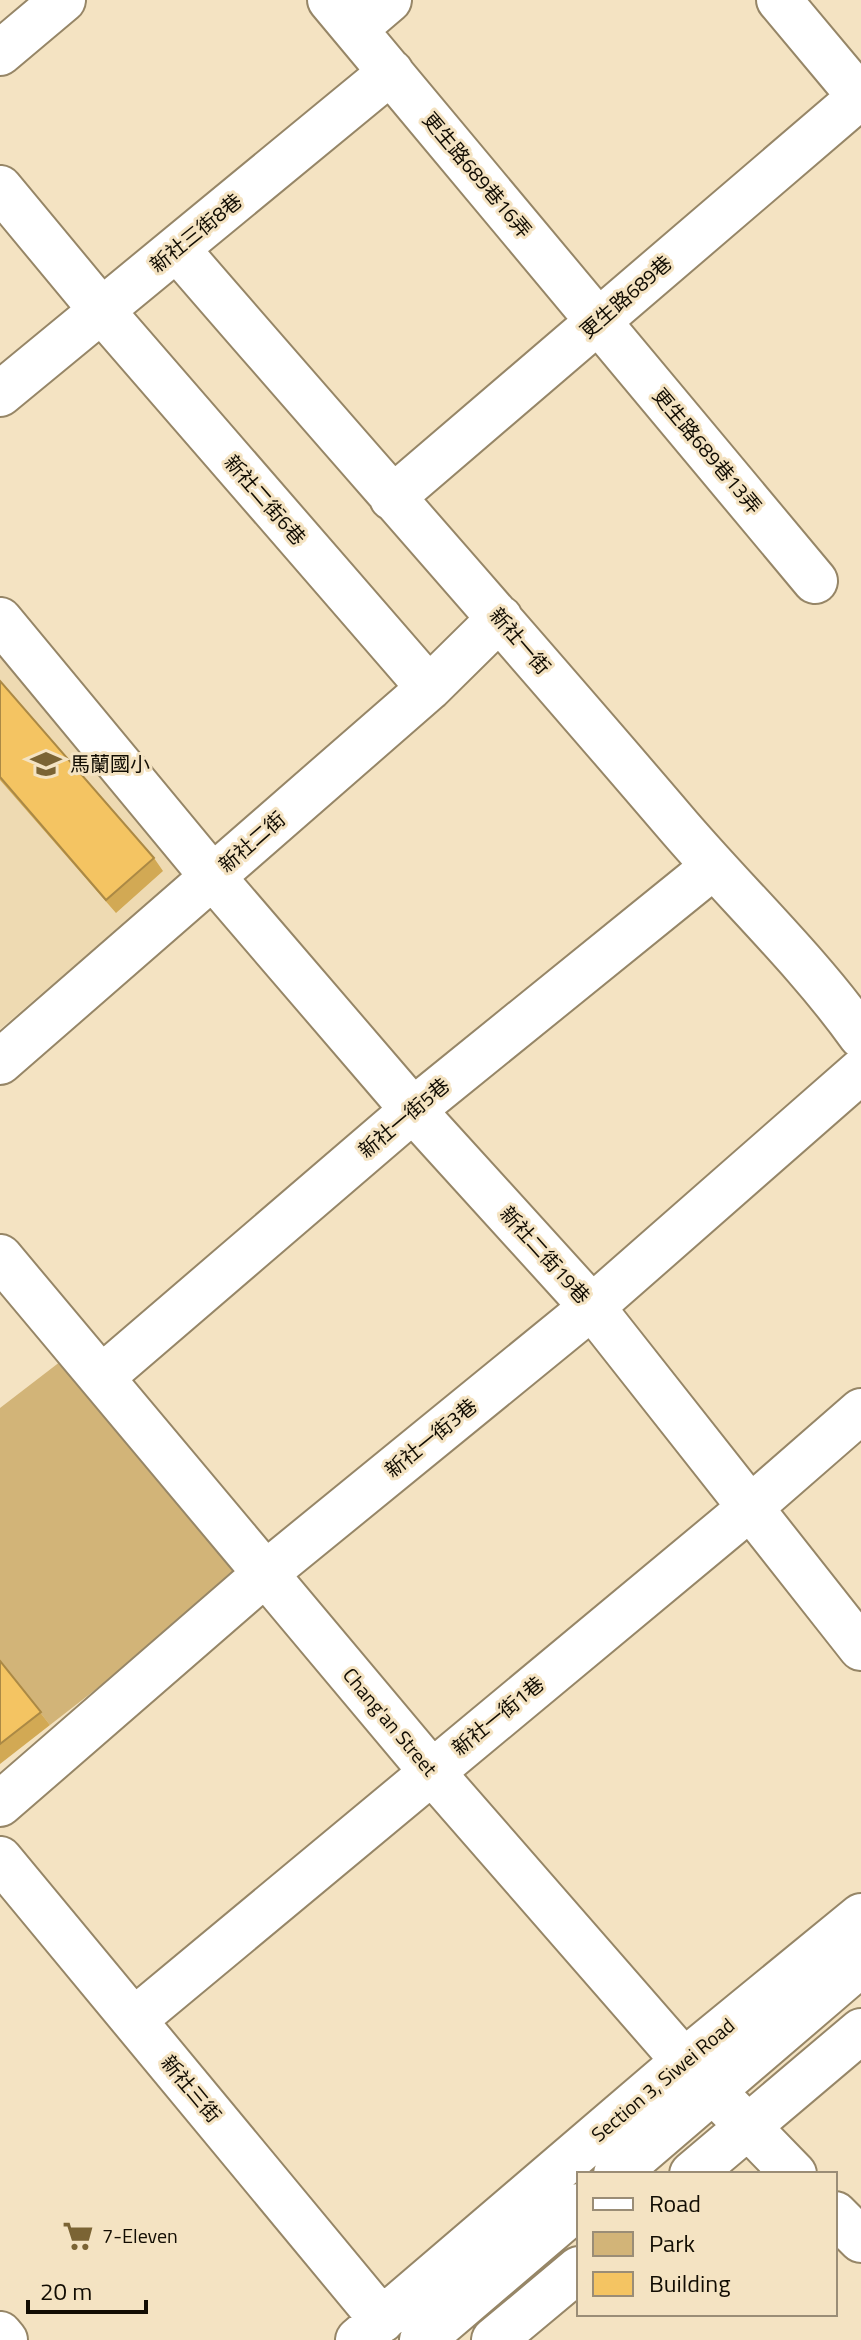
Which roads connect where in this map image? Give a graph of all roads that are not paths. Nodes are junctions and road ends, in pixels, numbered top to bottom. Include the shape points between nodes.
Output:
1 (63, 0) edge
2 (389, 0) edge
3 (779, 0) edge
4 (342, 15) edge
5 (0, 53) edge
6 (391, 72) junction
7 (860, 98) edge
8 (0, 188) edge
9 (177, 249) junction
10 (102, 311) junction
11 (598, 321) junction
12 (0, 394) edge
13 (392, 498) junction
14 (815, 581) dead end
15 (500, 618) junction
16 (0, 620) edge
17 (429, 688) junction
18 (713, 867) junction
19 (212, 876) junction
20 (854, 1009) edge
21 (0, 1062) edge
22 (861, 1071) edge
23 (413, 1110) junction
24 (0, 1257) edge
25 (592, 1307) junction
26 (102, 1377) junction
27 (861, 1411) edge
28 (751, 1507) junction
29 (266, 1573) junction
30 (861, 1648) edge
31 (431, 1771) junction
32 (0, 1804) edge
33 (0, 1859) edge
34 (861, 1916) edge
35 (861, 1964) edge
36 (134, 2020) junction
37 (861, 2031) edge
38 (698, 2076) junction
39 (747, 2128) junction
40 (618, 2172) edge
41 (694, 2172) edge
42 (792, 2172) edge
43 (577, 2208) edge
44 (837, 2216) edge
45 (861, 2240) edge
46 (577, 2271) edge
47 (370, 2330) edge
48 (0, 2334) edge
49 (5, 2340) edge
50 (422, 2340) edge
51 (494, 2340) edge

1 - 5 street
2 - 4 street
3 - 7 street
4 - 6 street, 更生路689巷16弄
6 - 9 street, 新社三街8巷
6 - 11 street, 更生路689巷16弄
7 - 11 street, 更生路689巷
8 - 10 street, 新社二街6巷
9 - 10 street, 新社三街8巷
9 - 13 street, 新社一街
10 - 12 street, 新社三街8巷
10 - 17 street, 新社二街6巷
11 - 13 street, 更生路689巷
11 - 14 street, 更生路689巷13弄
13 - 15 street, 新社一街
15 - 17 street, 新社二街
15 - 18 street, 新社一街
16 - 19 street, 新社二街19巷
17 - 19 street, 新社二街
18 - 20 street, 新社一街
18 - 23 street, 新社一街5巷
19 - 21 street, 新社二街
19 - 23 street, 新社二街19巷
22 - 25 street, 新社一街3巷
23 - 25 street, 新社二街19巷
23 - 26 street, 新社一街5巷
24 - 26 street, Chang'an Street
25 - 28 street, 新社二街19巷
25 - 29 street, 新社一街3巷
26 - 29 street, Chang'an Street
27 - 28 street, 新社一街1巷
28 - 30 street, 新社二街19巷
28 - 31 street, 新社一街1巷
29 - 31 street, Chang'an Street
29 - 32 street, 新社一街3巷
31 - 36 street, 新社一街1巷
31 - 38 street, Chang'an Street
33 - 36 street, 新社三街
34 - 38 street, Section 3, Siwei Road
35 - 38 street, Section 3, Siwei Road
36 - 47 street, 新社三街
37 - 39 street
38 - 39 street, Chang'an Street
38 - 40 street, Section 3, Siwei Road
38 - 47 street, Section 3, Siwei Road
39 - 41 street
39 - 42 street, Chang'an Street
43 - 50 street
44 - 45 street
46 - 51 street
48 - 49 street

